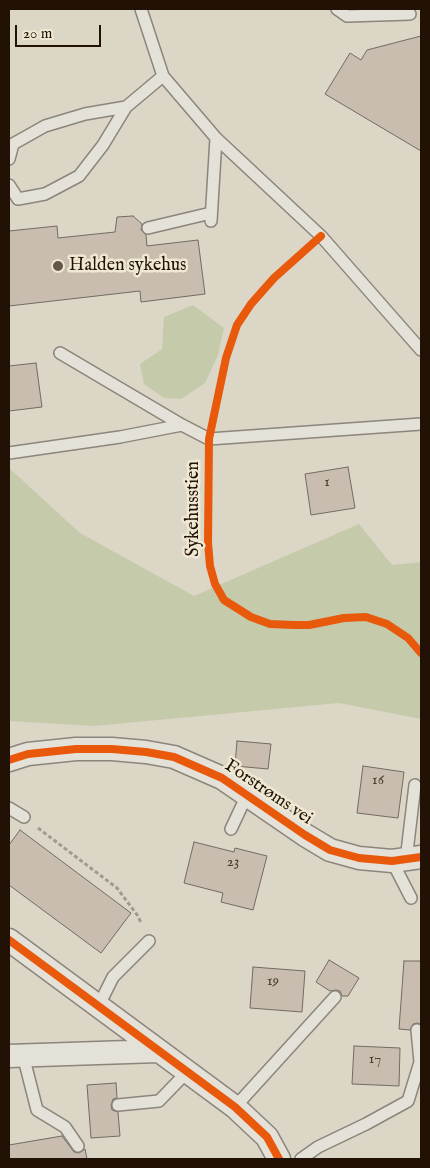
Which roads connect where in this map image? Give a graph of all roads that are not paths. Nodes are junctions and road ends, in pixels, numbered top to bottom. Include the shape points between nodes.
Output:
1 (141, 9) edge
2 (337, 9) edge
3 (410, 14) dead end
4 (163, 76) junction
5 (126, 107) junction
6 (216, 138) junction
7 (9, 159) edge
8 (9, 185) edge
9 (148, 228) dead end
10 (421, 350) edge
11 (60, 353) dead end
12 (421, 424) edge
13 (182, 425) junction
14 (9, 453) edge
15 (9, 760) edge
16 (415, 785) dead end
17 (247, 795) junction
18 (9, 808) edge
19 (24, 817) road end
20 (231, 829) dead end
21 (406, 860) edge
22 (412, 898) dead end
23 (9, 940) edge
24 (149, 942) road end
25 (335, 998) dead end
26 (99, 1006) junction
27 (417, 1030) dead end
28 (158, 1051) junction
29 (16, 1056) edge
30 (187, 1072) junction
31 (118, 1105) dead end
32 (235, 1107) junction
33 (78, 1146) dead end
34 (278, 1159) edge
35 (301, 1159) edge

1 - 4 lane
2 - 3 lane via 347,16
4 - 5 lane
4 - 6 lane
5 - 7 lane via 85,114 45,126 13,144
5 - 8 lane via 79,176 45,194 18,199
6 - 9 lane via 211,217
6 - 10 lane via 321,236
11 - 13 lane
12 - 13 lane via 209,439
13 - 14 lane
15 - 17 street, Forstrøms vei via 28,754 76,749 146,752 174,757 199,767
16 - 21 lane
17 - 20 lane
17 - 21 street, Forstrøms vei via 330,850 359,858
18 - 19 lane
21 - 22 lane
23 - 26 street
24 - 26 lane via 113,977
25 - 32 lane
26 - 28 street
27 - 35 lane via 420,1062 408,1101
28 - 29 street
28 - 30 street
29 - 33 lane via 36,1110 65,1127
30 - 31 lane via 159,1101
30 - 32 street
32 - 34 street via 266,1137

